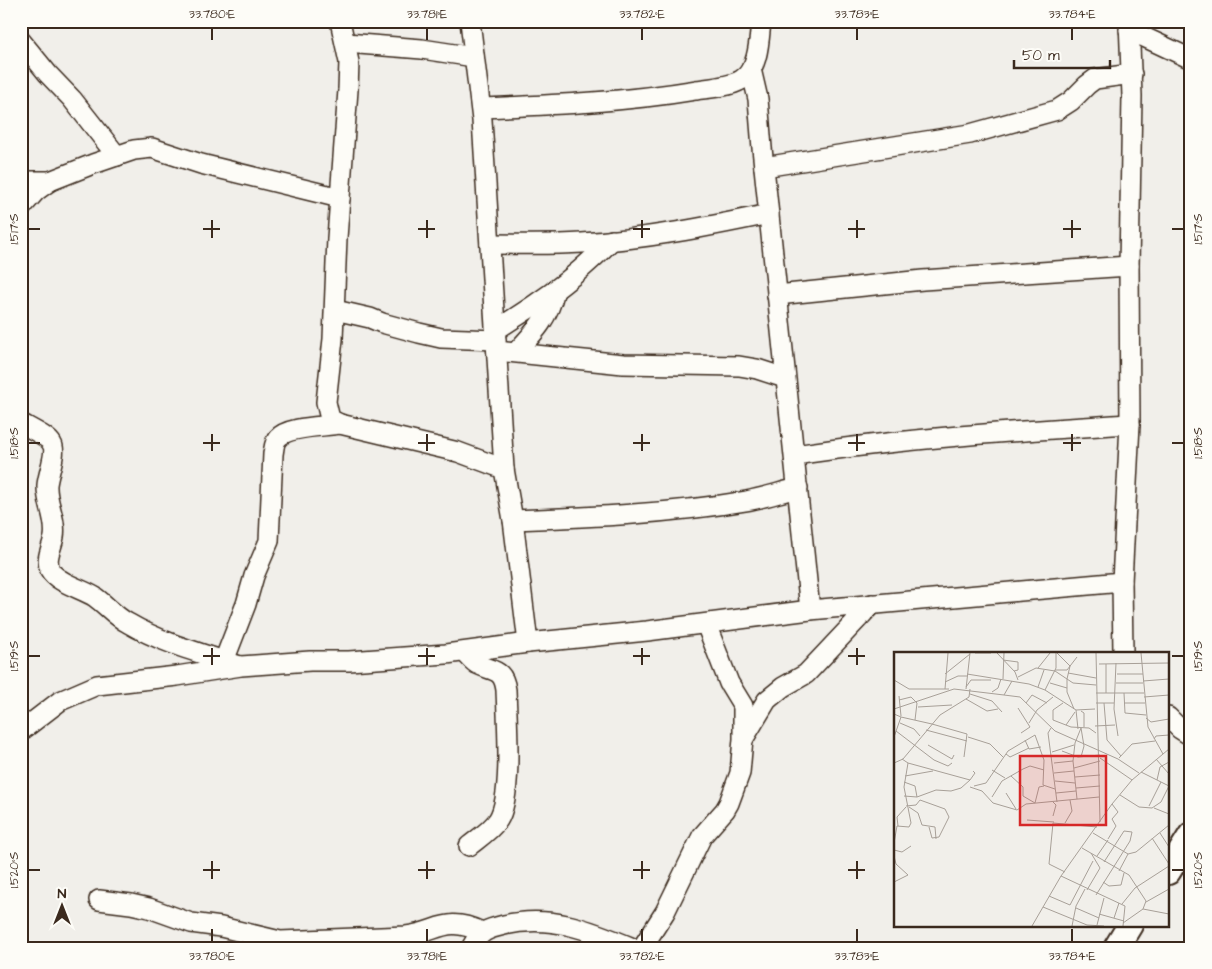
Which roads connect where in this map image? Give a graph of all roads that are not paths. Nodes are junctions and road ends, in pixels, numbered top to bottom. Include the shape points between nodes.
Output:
1 (340, 21) edge
2 (470, 21) edge
3 (761, 21) edge
4 (1129, 26) edge
5 (21, 41) edge
6 (346, 44) junction
7 (474, 57) junction
8 (1191, 59) edge
9 (751, 69) junction
10 (1132, 74) junction
11 (481, 108) junction
12 (117, 156) junction
13 (764, 167) junction
14 (21, 181) edge
15 (50, 181) junction
16 (340, 198) junction
17 (21, 208) edge
18 (769, 214) junction
19 (612, 240) junction
20 (490, 244) junction
21 (1129, 266) junction
22 (555, 290) junction
23 (777, 295) junction
24 (335, 310) junction
25 (496, 341) junction
26 (516, 352) junction
27 (785, 378) junction
28 (21, 423) edge
29 (340, 424) junction
30 (1130, 424) junction
31 (795, 455) junction
32 (504, 469) junction
33 (798, 488) junction
34 (513, 520) junction
35 (1122, 582) junction
36 (872, 604) junction
37 (810, 610) junction
38 (706, 624) junction
39 (528, 643) junction
40 (465, 652) junction
41 (1123, 652) edge
42 (232, 664) junction
43 (1170, 719) edge
44 (21, 731) edge
45 (1191, 736) edge
46 (743, 739) junction
47 (1191, 835) edge
48 (469, 846) dead end
49 (1170, 869) edge
50 (99, 900) dead end
51 (482, 932) junction
52 (471, 948) edge
53 (633, 948) edge
54 (642, 948) edge

1 - 6 street
2 - 7 street
3 - 9 street via 759,49
4 - 8 street
4 - 10 street
5 - 12 street
6 - 7 street via 432,50
6 - 16 street via 348,90
7 - 11 street
9 - 11 street via 741,80 727,85 673,94
9 - 13 street via 758,99
10 - 13 street via 1096,79 1057,110 970,134
10 - 21 street
11 - 20 street
12 - 15 street
12 - 16 street via 152,148 202,164
13 - 18 street
14 - 15 street
15 - 17 street
16 - 24 street
18 - 19 street via 690,230
18 - 23 street
19 - 20 street via 582,244
19 - 22 street
20 - 25 street
21 - 23 street via 923,280
21 - 30 street
22 - 25 street via 512,318
22 - 26 street via 544,319
23 - 27 street
24 - 25 street via 441,338
24 - 29 street via 326,402 330,419
25 - 26 street
25 - 32 street
26 - 27 street via 623,364 739,366
27 - 31 street
28 - 42 street via 50,440 54,449 47,487 55,528 48,558 51,572 95,597 126,623 168,643
29 - 32 street via 458,452
29 - 42 street via 303,428 284,433 276,440 268,540 254,576
30 - 31 street via 856,445
30 - 35 street
31 - 33 street
32 - 34 street
33 - 34 street via 748,501 678,510
33 - 37 street
34 - 39 street
35 - 36 street
35 - 41 street
36 - 37 street
36 - 46 street via 806,674 767,700
37 - 38 street
38 - 39 street
38 - 46 street via 732,690 743,706
39 - 40 street
40 - 42 street via 349,661
40 - 48 street via 471,660 500,673 506,690 507,778 504,806 494,825
42 - 44 street via 176,676 97,684 60,701
43 - 45 street
46 - 54 street via 740,773 729,803 702,836 665,912
47 - 49 main road
50 - 51 street via 131,904 191,923 280,941 406,936 438,926 458,924
51 - 52 street
51 - 53 street via 528,920 552,922 576,927

